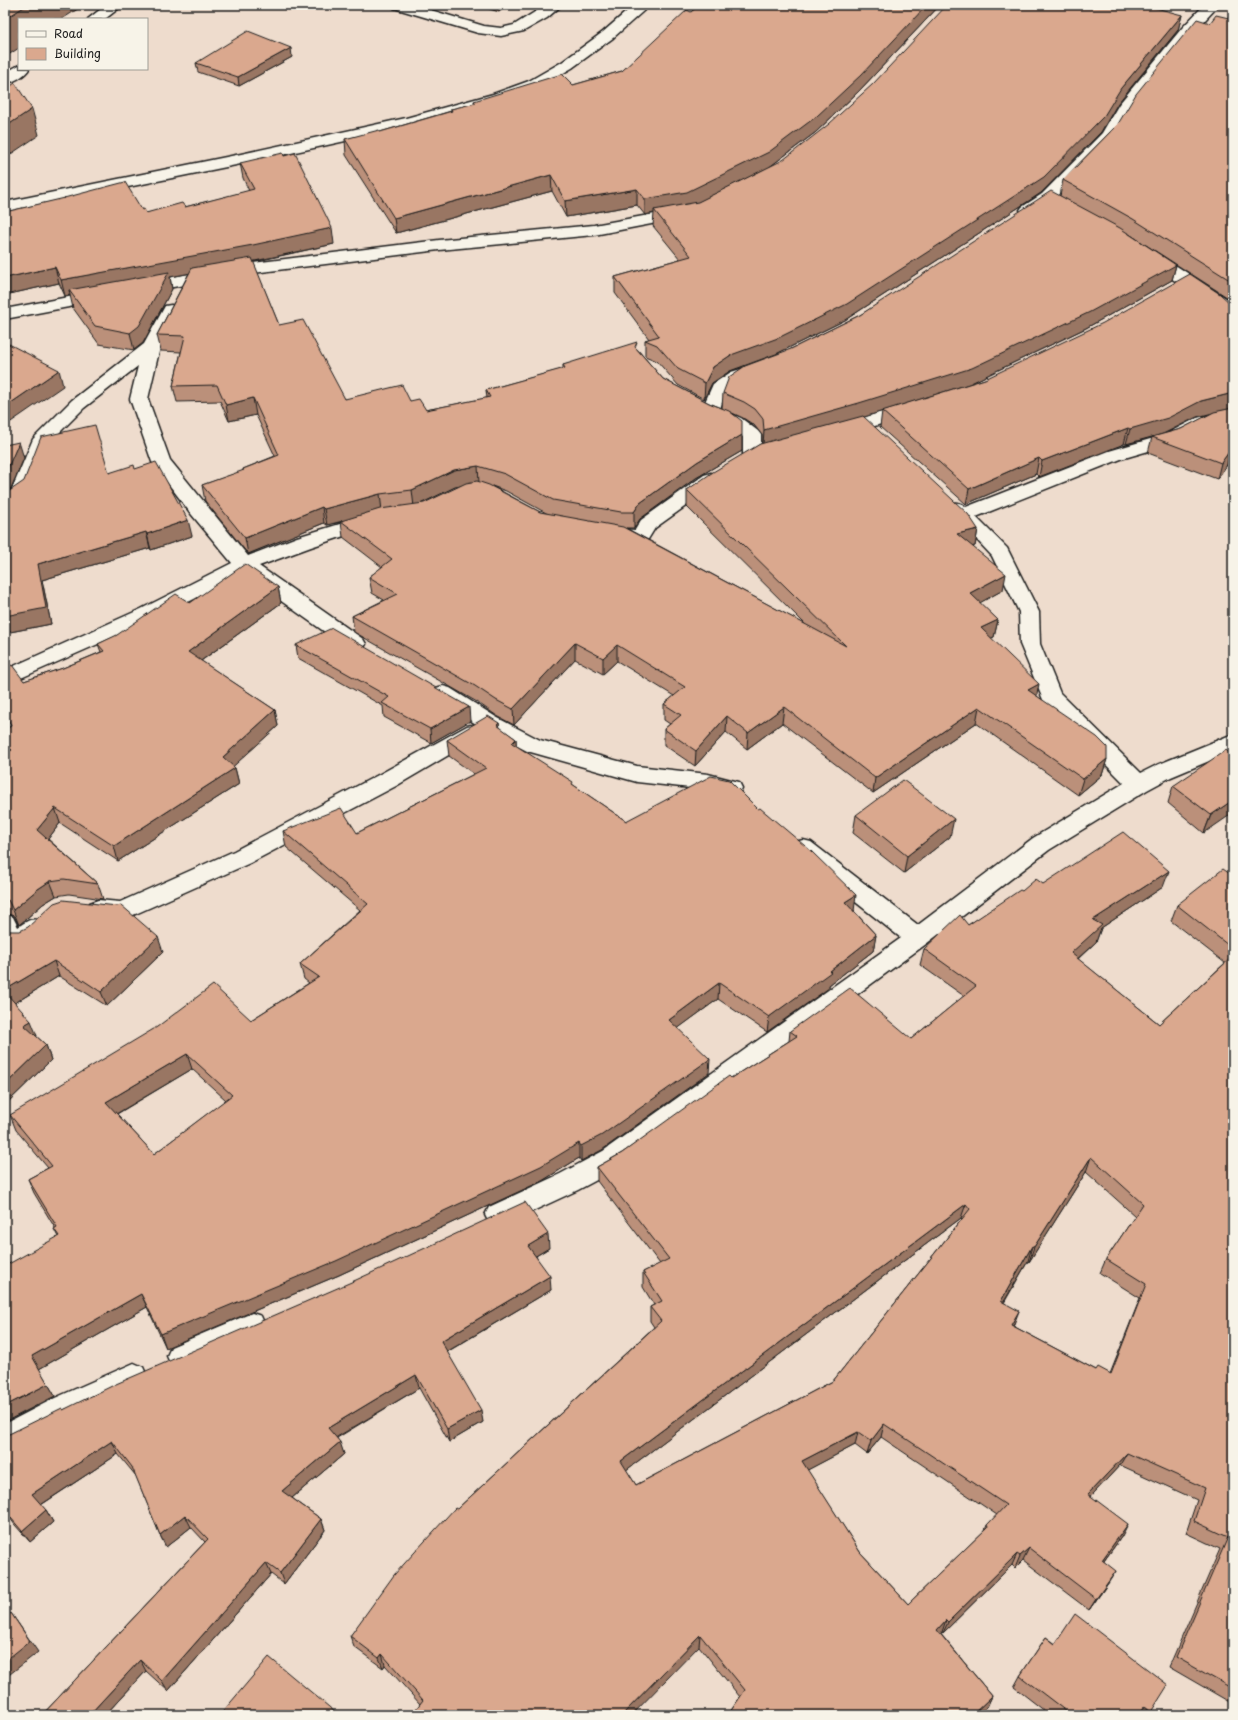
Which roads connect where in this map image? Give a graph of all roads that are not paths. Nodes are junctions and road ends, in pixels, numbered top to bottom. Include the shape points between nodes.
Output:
1 (116, 5) edge
2 (400, 5) edge
3 (555, 5) edge
4 (643, 5) edge
5 (1212, 5) edge
6 (97, 18) edge
7 (20, 70) edge
8 (5, 80) edge
9 (5, 207) edge
10 (698, 210) edge
11 (1016, 218) edge
12 (1136, 247) edge
13 (188, 279) junction
14 (1230, 306) edge
15 (5, 314) edge
16 (151, 346) junction
17 (770, 364) edge
18 (924, 405) edge
19 (1233, 415) edge
20 (864, 424) junction
21 (827, 434) edge
22 (882, 440) edge
23 (940, 493) edge
24 (5, 503) edge
25 (964, 515) junction
26 (389, 518) edge
27 (592, 531) edge
28 (244, 565) junction
29 (372, 653) edge
30 (5, 678) edge
31 (425, 683) edge
32 (489, 722) junction
33 (1233, 742) edge
34 (1139, 784) junction
35 (747, 799) edge
36 (792, 838) edge
37 (77, 907) edge
38 (49, 913) edge
39 (5, 923) edge
40 (918, 938) junction
41 (477, 1225) edge
42 (272, 1317) edge
43 (5, 1438) edge

1 - 6 street
2 - 3 street via 483,30 502,32 519,28
4 - 9 street via 567,65 534,84 498,97 409,122
5 - 11 street via 1124,107 1109,135 1055,201
7 - 8 street
10 - 13 street via 594,230 438,245 236,270
12 - 14 street via 1179,284
13 - 15 street
13 - 16 street
16 - 24 street via 78,404 39,443 20,492
16 - 28 street via 139,400 161,462
17 - 27 street via 737,376 726,383 703,407 735,422 752,435 746,460 704,483 648,524 640,536
18 - 20 street
19 - 25 street via 1203,422 1170,439 1115,455
20 - 21 street
20 - 22 street
23 - 25 street
25 - 34 street via 1000,554 1029,612 1030,644 1051,697
26 - 28 street via 344,528
28 - 29 street via 346,638
28 - 30 street via 148,614
31 - 32 street
32 - 35 street via 534,746 637,774 708,782 736,789
32 - 37 street via 318,818 242,857 122,911
33 - 34 street
34 - 40 street via 1041,844
36 - 40 street
38 - 39 street via 29,932 19,937 10,933
40 - 41 street via 612,1159
42 - 43 street via 65,1407

